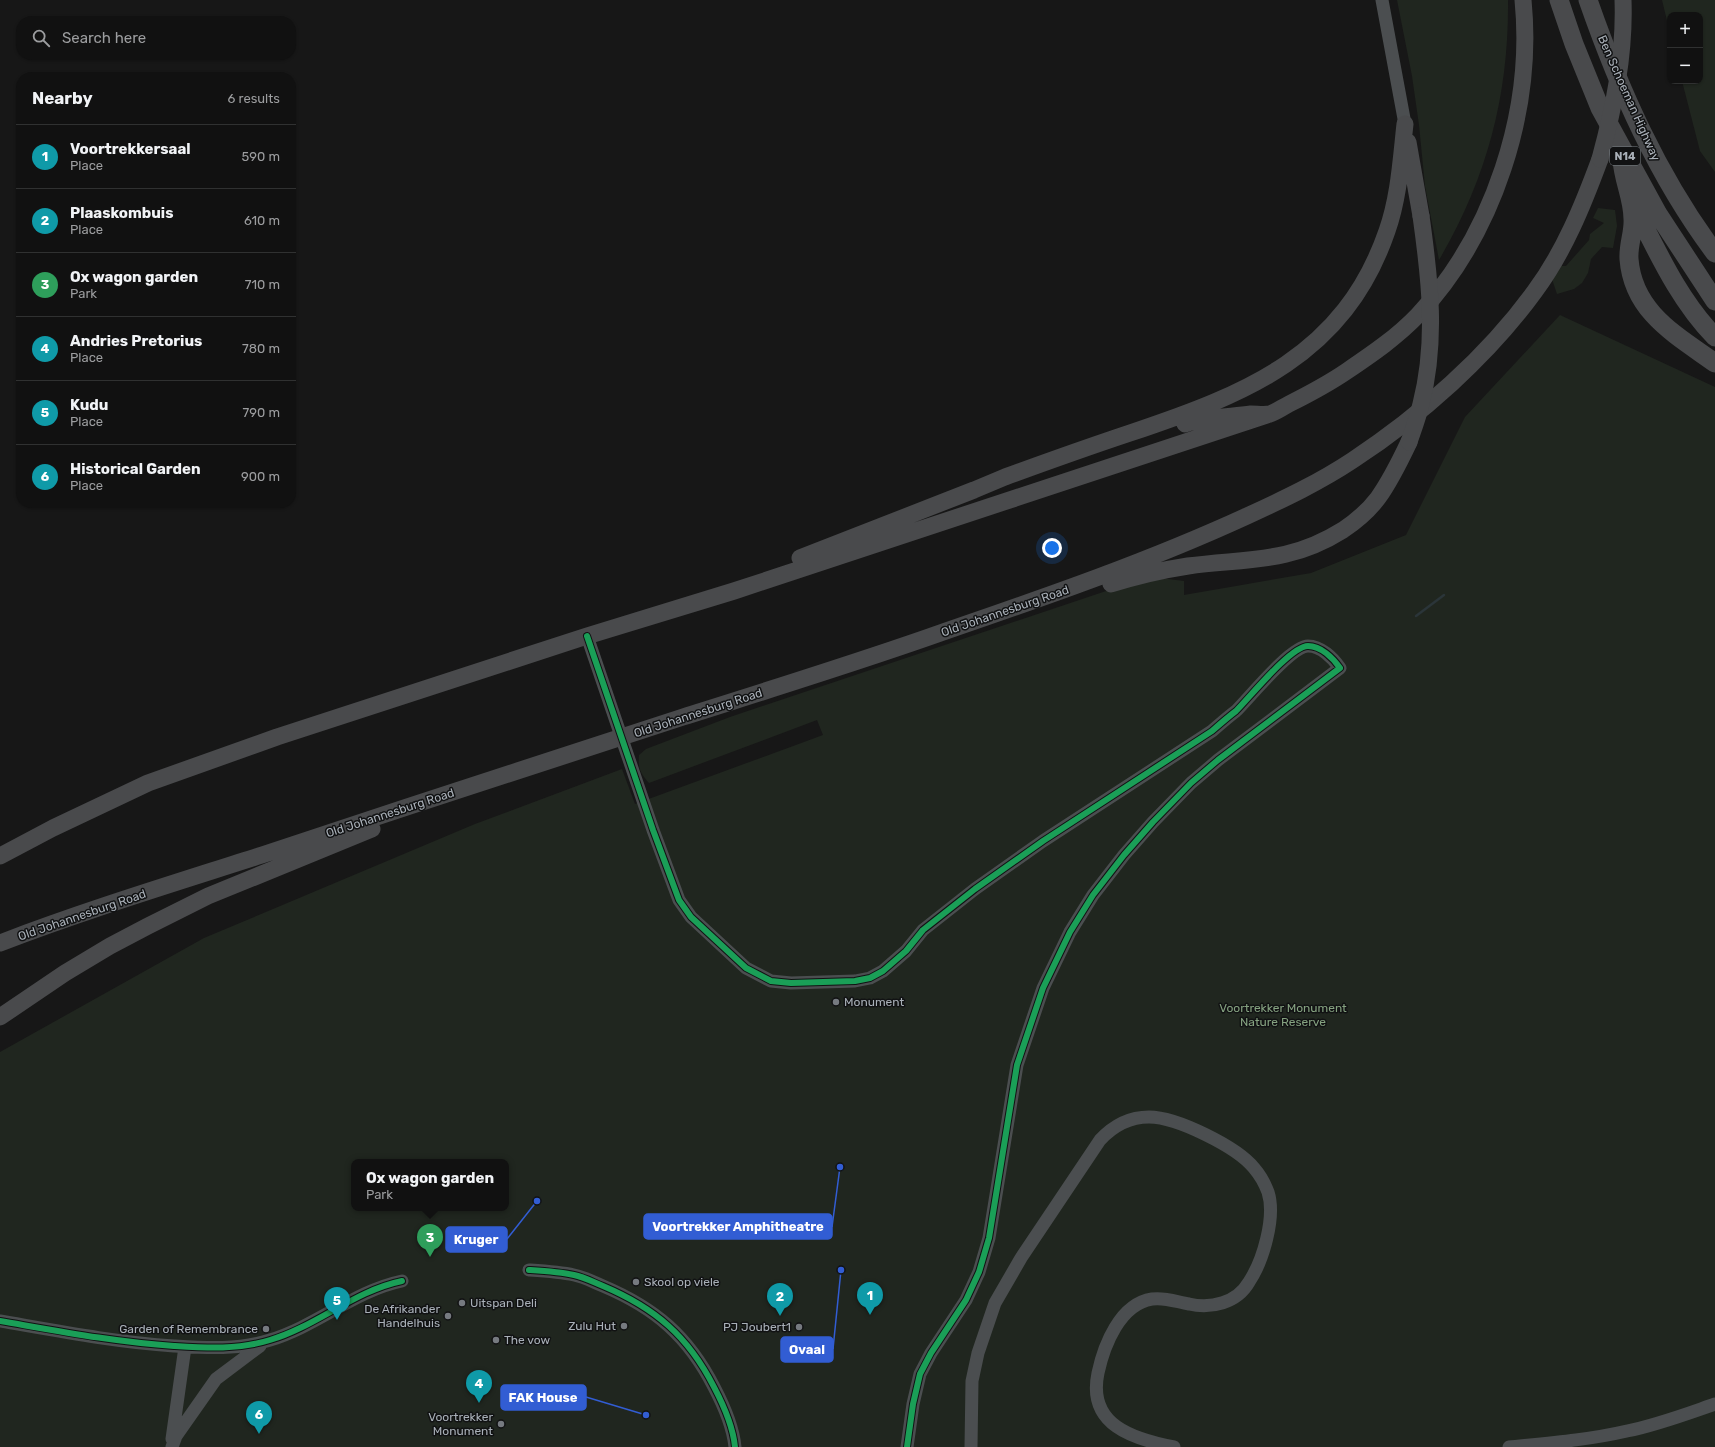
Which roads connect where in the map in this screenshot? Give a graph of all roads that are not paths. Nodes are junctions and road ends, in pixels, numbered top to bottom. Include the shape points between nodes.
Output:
1 (1382, 0) edge
2 (1523, 0) edge
3 (1559, 0) edge
4 (1588, 0) edge
5 (1623, 0) edge
6 (1405, 124) junction
7 (1621, 149) junction
8 (1631, 200) junction
9 (1715, 254) edge
10 (1715, 301) edge
11 (1715, 337) edge
12 (1715, 363) edge
13 (1270, 414) junction
14 (974, 490) junction
15 (734, 591) junction
16 (588, 636) junction
17 (894, 649) junction
18 (622, 737) junction
19 (517, 772) junction
20 (148, 783) junction
21 (0, 844) edge
22 (0, 856) edge
23 (0, 943) edge
24 (0, 1016) edge
25 (529, 1270) dead end
26 (402, 1282) dead end
27 (0, 1321) edge
28 (271, 1340) junction
29 (185, 1347) junction
30 (1715, 1404) edge
31 (171, 1447) edge
32 (735, 1447) edge
33 (907, 1447) edge
34 (971, 1447) edge
35 (1174, 1447) edge
36 (1509, 1447) edge

1 - 6 street
2 - 13 main road via 1523,75 1517,116 1504,164 1490,202 1471,241 1445,282 1418,315 1387,344 1328,384
3 - 7 highway, N14 via 1600,108
4 - 9 highway, Ben Schoeman Highway / N14 via 1625,96 1654,158
5 - 17 main road, Old Johannesburg Road, bridge via 1622,46 1615,97 1600,159 1585,198 1563,245 1536,290 1500,334 1461,374 1406,422 1352,461 1297,493 1202,537 1115,572
6 - 14 main road via 1397,192 1387,231 1364,284 1354,300 1322,337 1295,359 1237,393
6 - 17 main road, bridge via 1430,281 1431,344 1421,405 1409,442 1378,499 1354,523 1319,544 1299,551 1268,559 1161,571
7 - 8 highway via 1622,166
7 - 10 highway, N14 via 1658,214
8 - 11 highway via 1678,290 1701,323
8 - 12 highway via 1633,219 1629,258 1636,290 1662,323
13 - 14 main road via 1204,419 1062,465
13 - 15 main road
14 - 15 main road via 777,568
15 - 16 main road
16 - 18 street
16 - 20 main road via 277,737
17 - 18 main road, Old Johannesburg Road
18 - 19 main road, Old Johannesburg Road
18 - 33 street via 664,862 679,900 691,917 746,968 771,981 855,981 870,978 883,971 906,951 923,930 982,884 1043,841 1212,731 1295,651 1303,647 1315,648 1335,661 1340,668 1218,760 1187,788 1124,855 1070,932 1044,988 1017,1065 989,1238 981,1266 966,1300 931,1352 920,1374
19 - 23 main road, Old Johannesburg Road via 78,915
19 - 24 main road via 208,896 110,946
20 - 21 main road via 109,793
20 - 22 main road
25 - 32 street via 575,1275 633,1301 668,1324 688,1345 710,1380 728,1418
26 - 28 street via 365,1293
27 - 29 street via 139,1344
28 - 29 street via 242,1347
28 - 31 street via 242,1358 216,1379
29 - 31 street
30 - 36 street via 1683,1416 1627,1431 1572,1441
34 - 35 street via 972,1382 978,1353 1000,1293 1100,1140 1120,1124 1148,1117 1166,1119 1206,1135 1247,1160 1264,1183 1270,1202 1270,1222 1261,1255 1249,1283 1239,1294 1226,1302 1204,1306 1161,1298 1141,1302 1133,1306 1119,1322 1104,1355 1098,1374 1097,1395 1111,1422 1116,1428 1130,1435

